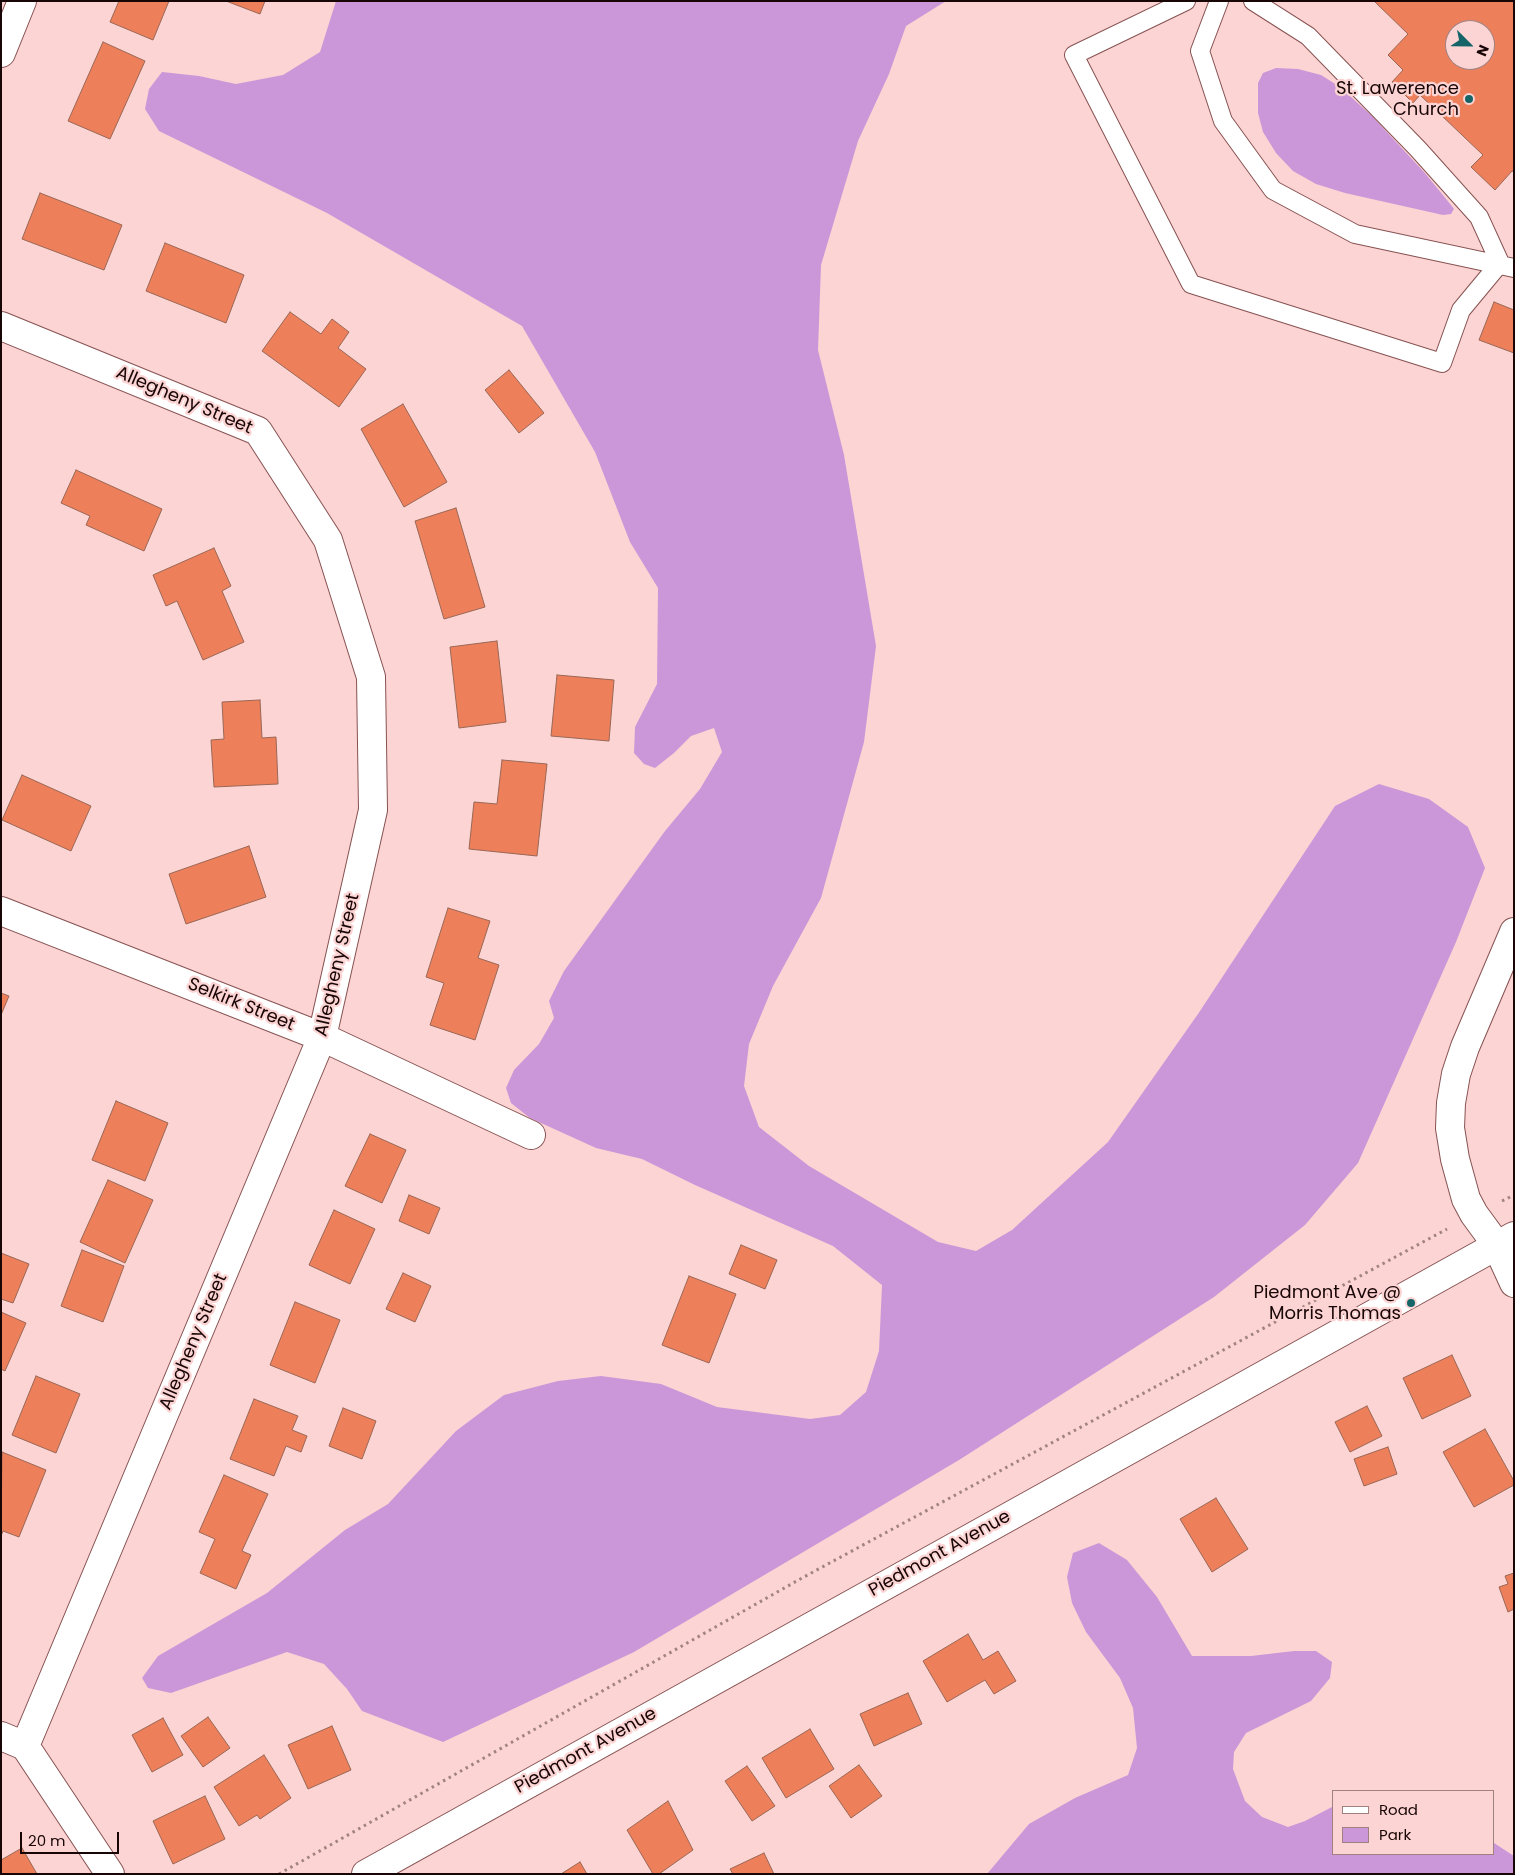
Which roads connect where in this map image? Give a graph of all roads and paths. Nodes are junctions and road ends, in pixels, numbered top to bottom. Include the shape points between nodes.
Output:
1 (22, 1) edge
2 (1186, 1) edge
3 (1219, 1) edge
4 (1253, 1) edge
5 (1, 53) edge
6 (1507, 266) edge
7 (1, 326) edge
8 (1, 911) edge
9 (1514, 932) edge
10 (322, 1037) junction
11 (531, 1135) dead end
12 (1514, 1195) edge
13 (1474, 1214) junction
14 (1505, 1240) edge
15 (1514, 1283) edge
16 (13, 1741) edge
17 (110, 1874) edge
18 (279, 1874) edge
19 (366, 1874) edge

1 - 5 street
2 - 6 lane via 1074,55 1191,284 1442,363 1461,310
3 - 6 lane via 1200,51 1223,121 1273,190 1355,234
4 - 6 lane via 1308,36 1418,148 1479,217
7 - 10 street, Allegheny Street via 258,431 328,540 370,677 373,810
8 - 10 street, Selkirk Street
9 - 13 street via 1465,1047 1450,1102 1455,1158 1466,1199
10 - 11 street, Selkirk Street
10 - 16 street, Allegheny Street
12 - 13 path
13 - 14 street
13 - 18 path via 802,1578
14 - 15 street
14 - 19 street, Piedmont Avenue
16 - 17 street

